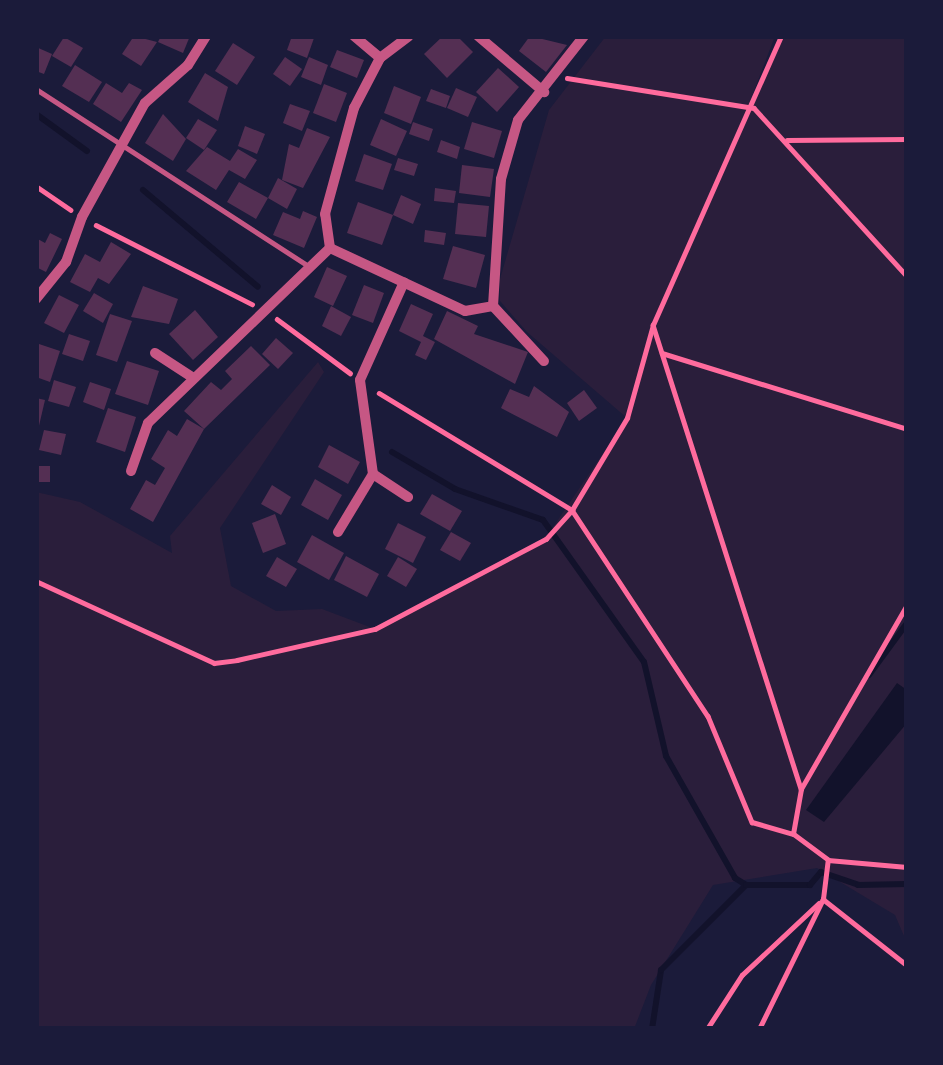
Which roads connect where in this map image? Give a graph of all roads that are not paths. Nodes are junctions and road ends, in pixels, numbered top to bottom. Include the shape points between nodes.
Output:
1 (206, 36) edge
2 (354, 36) edge
3 (409, 36) edge
4 (478, 36) edge
5 (584, 36) edge
6 (380, 58) junction
7 (36, 89) edge
8 (544, 92) junction
9 (122, 142) junction
10 (330, 248) junction
11 (307, 265) junction
12 (404, 282) junction
13 (37, 296) edge
14 (493, 306) junction
15 (155, 353) dead end
16 (544, 361) dead end
17 (192, 376) junction
18 (131, 471) dead end
19 (373, 474) junction
20 (409, 497) dead end
21 (338, 532) dead end

1 - 9 street via 188,65 155,88
2 - 6 street
3 - 6 street
4 - 8 street
5 - 8 street
6 - 10 street via 354,108 332,186
7 - 9 lane
8 - 14 street via 518,120 501,179
9 - 11 lane
9 - 13 street via 66,262
10 - 11 street
10 - 12 street
11 - 17 street
12 - 14 street via 465,311
12 - 19 street via 360,380
14 - 16 street
15 - 17 street
17 - 18 street via 148,422
19 - 20 street
19 - 21 street

